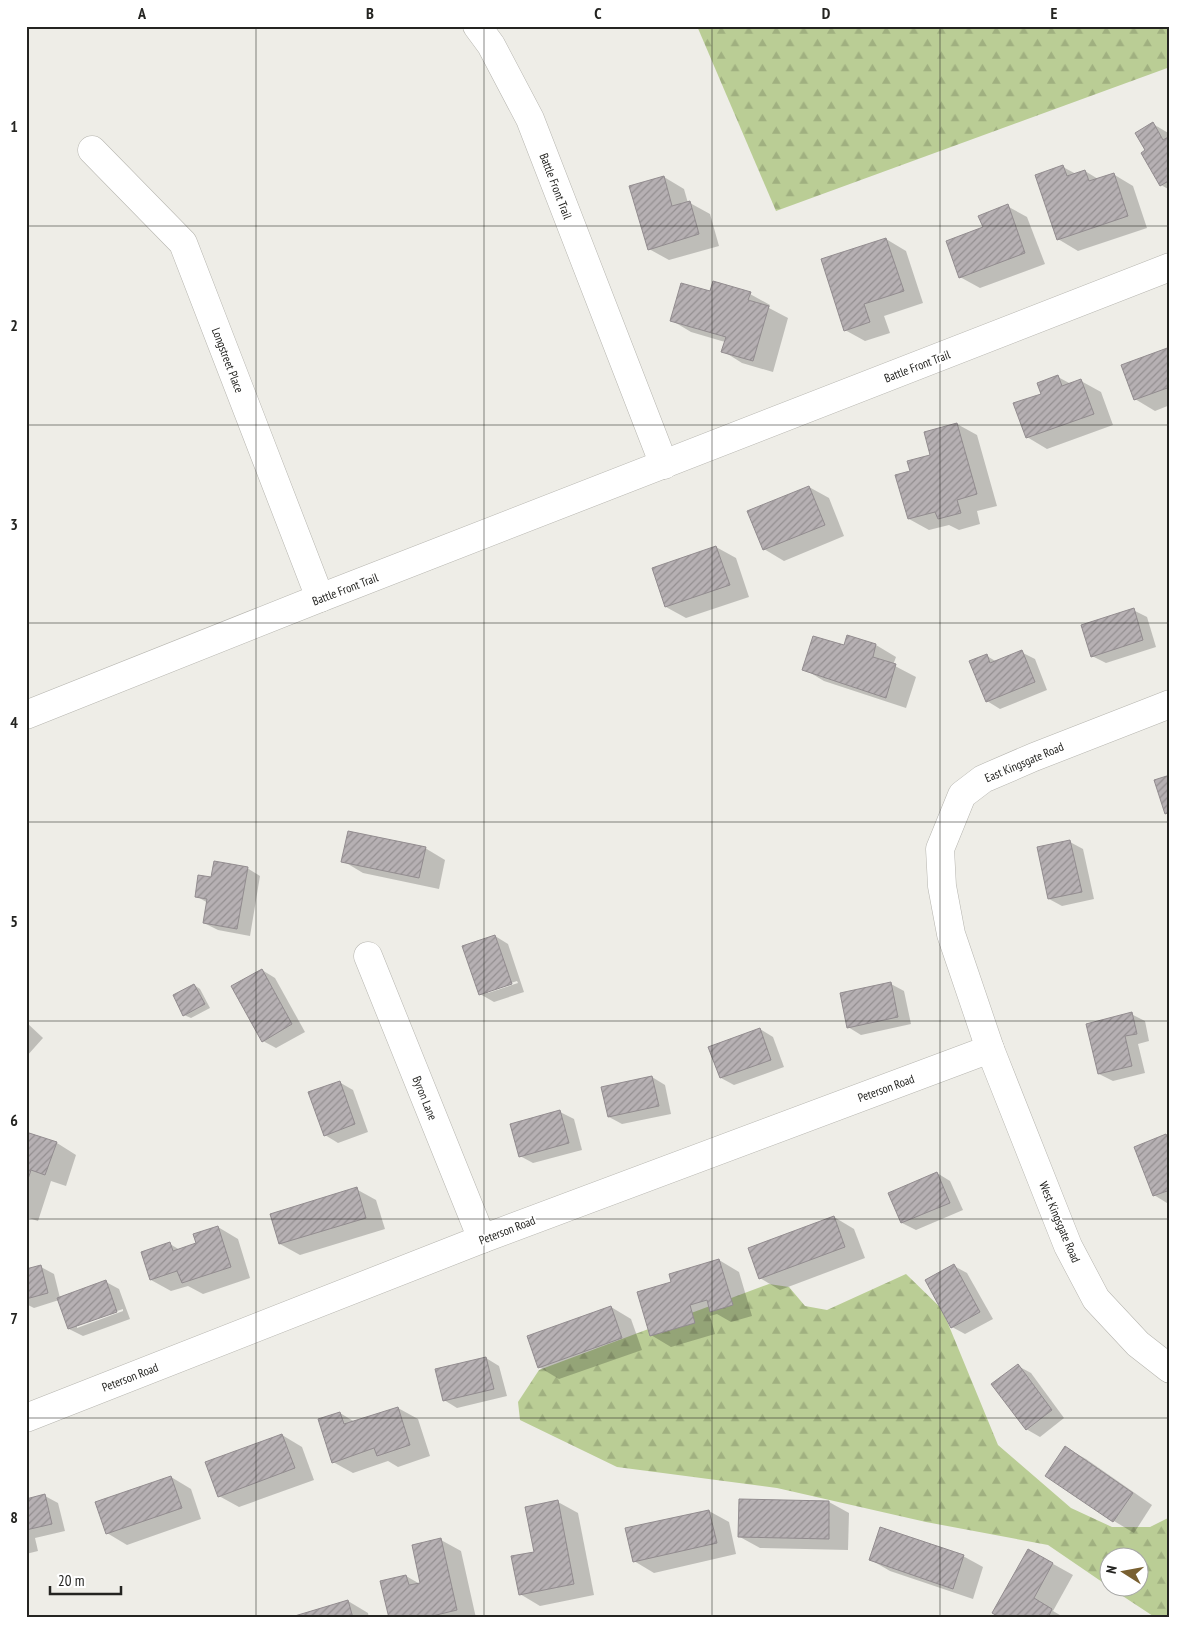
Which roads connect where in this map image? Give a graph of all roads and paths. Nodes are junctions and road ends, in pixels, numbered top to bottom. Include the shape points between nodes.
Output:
1 (477, 26) edge
2 (92, 150) dead end
3 (1170, 267) edge
4 (664, 465) junction
5 (320, 598) junction
6 (1170, 704) edge
7 (26, 715) edge
8 (368, 956) dead end
9 (990, 1049) junction
10 (482, 1239) junction
11 (1170, 1369) edge
12 (26, 1418) edge

1 - 4 street, Battle Front Trail via 491,45 530,119
2 - 5 street, Longstreet Place via 183,243
3 - 4 street, Battle Front Trail
4 - 5 street, Battle Front Trail
5 - 7 street, Battle Front Trail
6 - 9 street, East Kingsgate Road via 983,778 962,795 940,849 942,886 951,934
8 - 10 street, Byron Lane
9 - 10 street, Peterson Road
9 - 11 street, West Kingsgate Road via 1068,1246 1096,1298 1138,1344
10 - 12 street, Peterson Road

